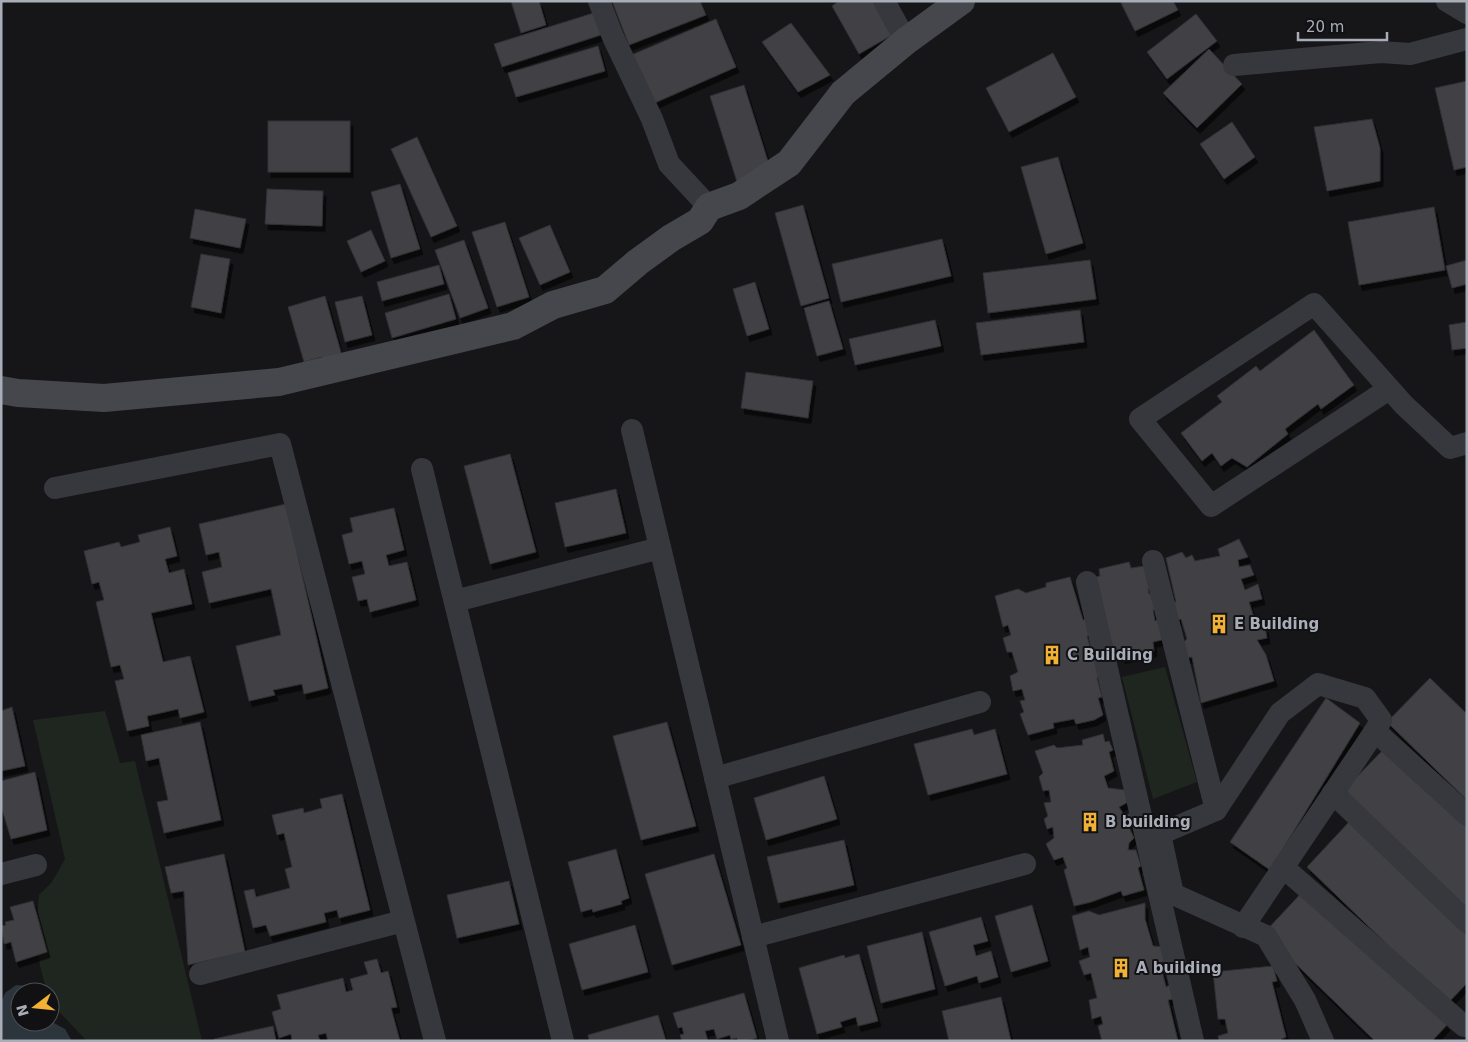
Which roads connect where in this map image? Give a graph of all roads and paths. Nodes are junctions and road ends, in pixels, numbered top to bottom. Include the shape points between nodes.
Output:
1 (599, 1) edge
2 (884, 1) edge
3 (961, 1) edge
4 (1447, 1) edge
5 (1467, 13) edge
6 (1467, 39) edge
7 (906, 41) junction
8 (1234, 65) dead end
9 (709, 207) junction
10 (1389, 389) junction
11 (1, 390) edge
12 (632, 430) dead end
13 (1467, 444) edge
14 (422, 469) dead end
15 (55, 488) dead end
16 (660, 548) junction
17 (1153, 561) dead end
18 (1087, 582) dead end
19 (455, 601) junction
20 (980, 702) dead end
21 (1375, 731) junction
22 (715, 778) junction
23 (1333, 793) junction
24 (1216, 810) junction
25 (1467, 815) edge
26 (1025, 864) dead end
27 (36, 865) dead end
28 (1283, 867) junction
29 (1, 874) edge
30 (403, 920) junction
31 (1467, 922) edge
32 (1243, 926) junction
33 (753, 937) junction
34 (200, 974) dead end
35 (1461, 1030) edge
36 (1318, 1037) edge
37 (435, 1041) edge
38 (563, 1041) edge
39 (778, 1041) edge
40 (1193, 1041) edge

1 - 9 street via 669,164
2 - 7 street
3 - 7 street
4 - 5 street
6 - 8 street via 1410,54 1381,52
7 - 9 street via 843,93 789,163 739,196
9 - 11 street via 700,221 671,238 605,290 553,305 513,326 279,382 104,398
10 - 10 street via 1211,506 1140,419 1314,304
10 - 13 street via 1450,448
12 - 16 street
14 - 19 street
15 - 30 street via 280,444
16 - 19 street
16 - 22 street
17 - 24 street
18 - 40 street
19 - 38 street
20 - 22 street
21 - 23 street
21 - 24 street via 1381,720 1365,698 1318,684 1280,713
21 - 25 street
22 - 33 street
23 - 28 street
23 - 31 street
24 - 32 street via 1160,834 1173,894
26 - 33 street
27 - 29 street
28 - 32 street
28 - 35 street
30 - 34 street
30 - 37 street
32 - 36 street via 1266,936 1305,1000
33 - 39 street

